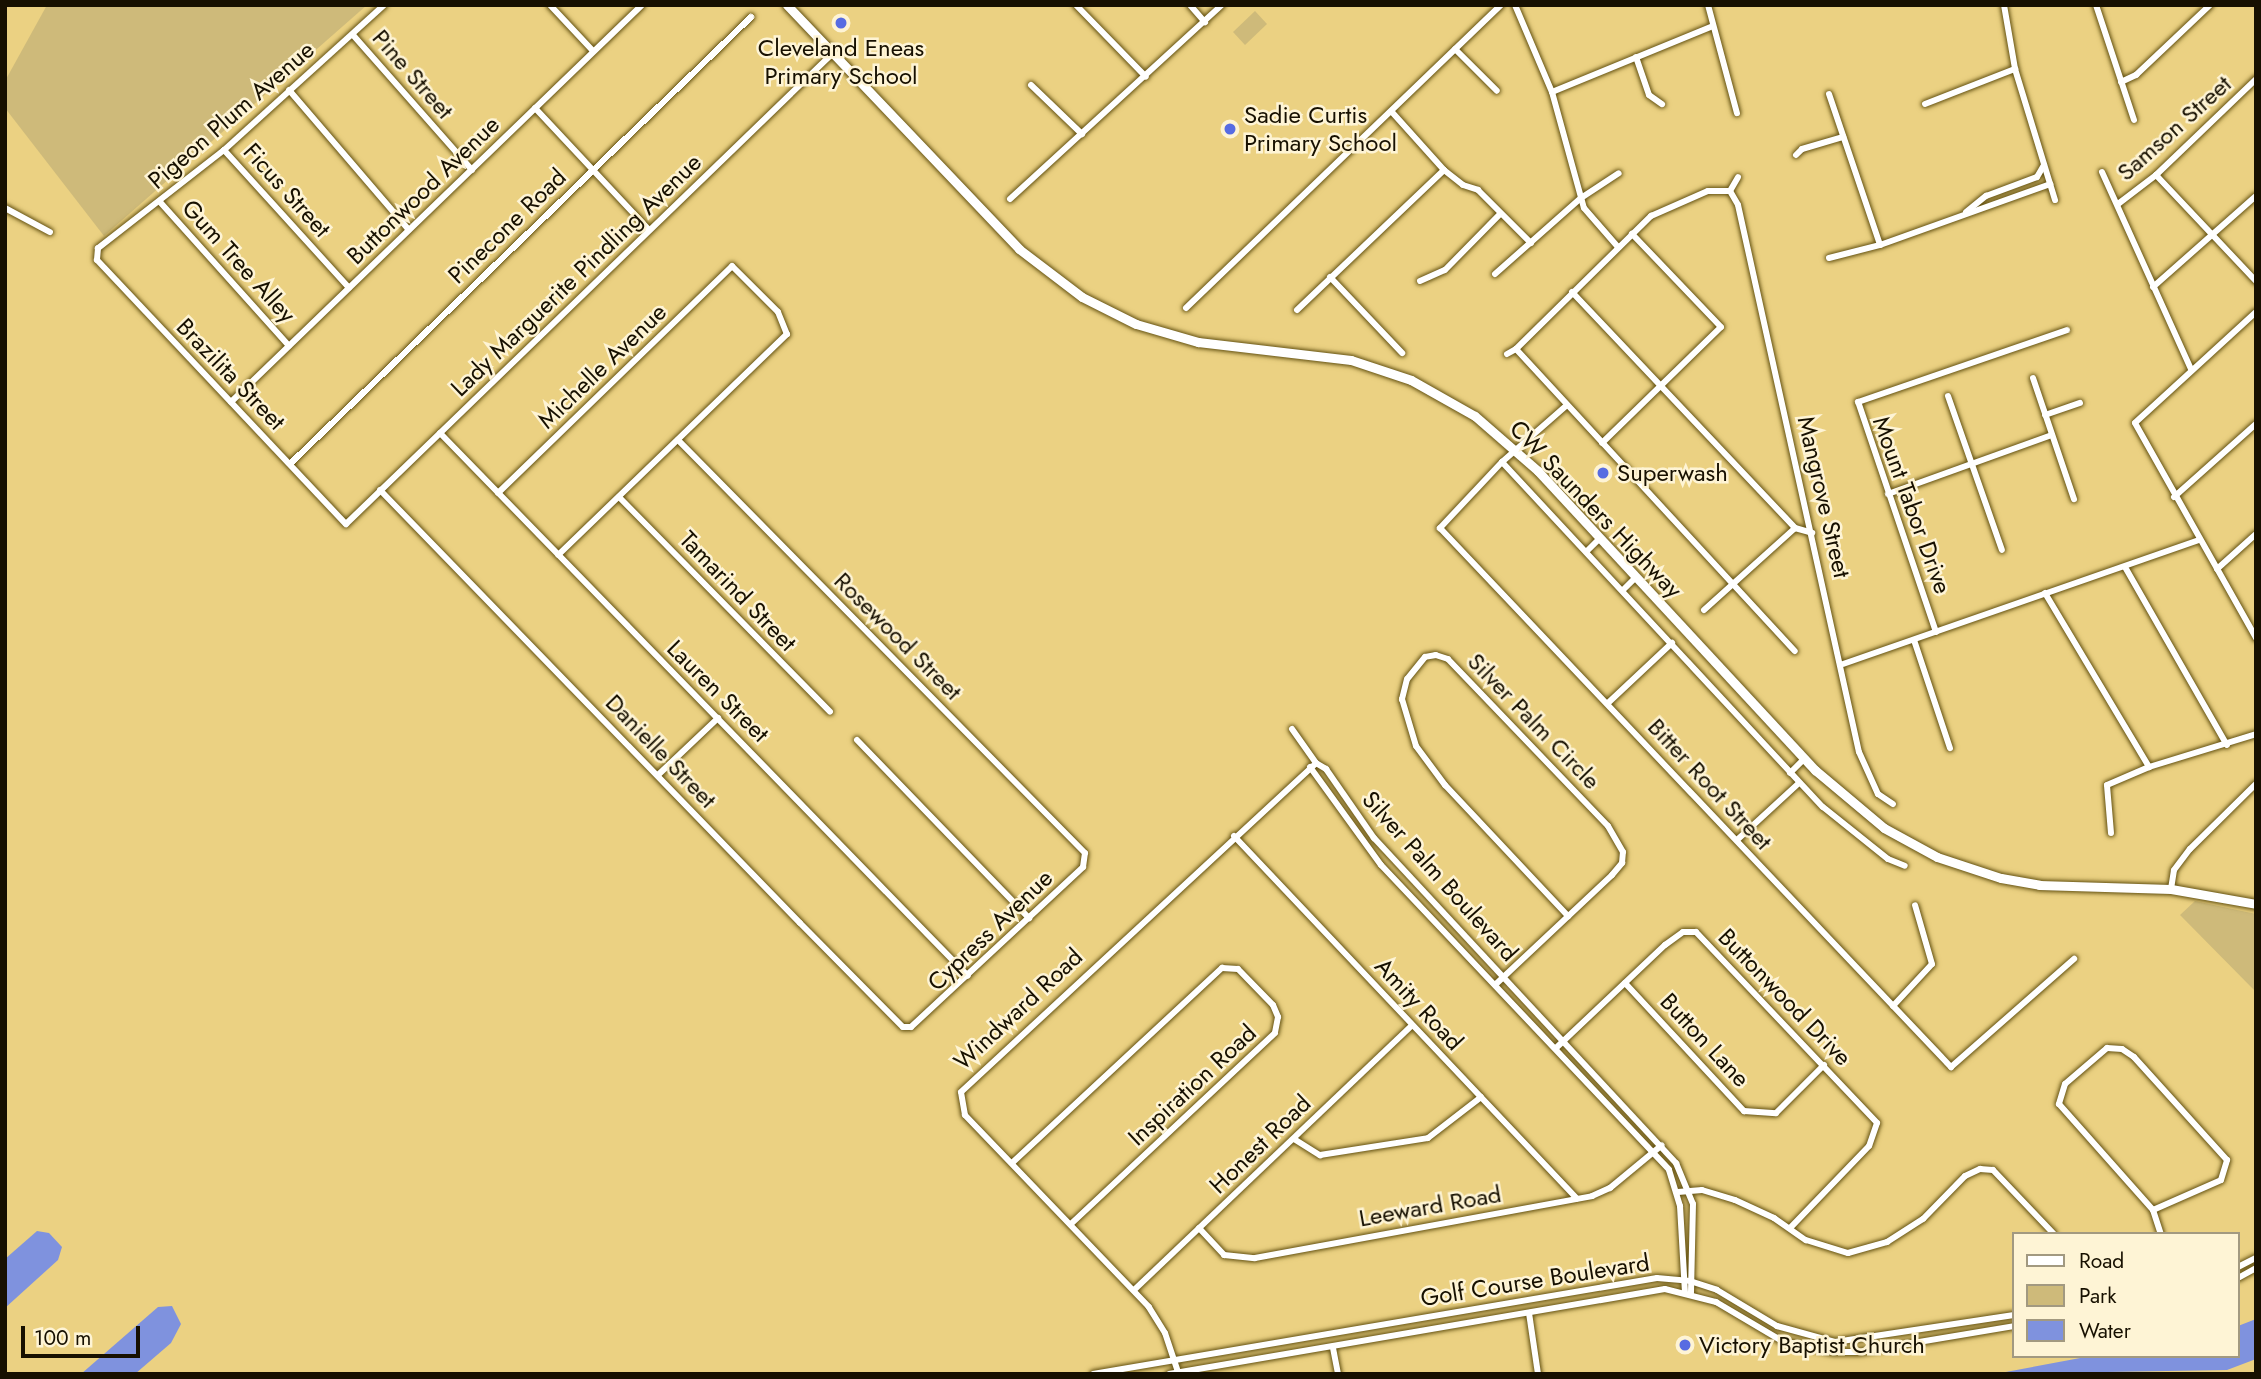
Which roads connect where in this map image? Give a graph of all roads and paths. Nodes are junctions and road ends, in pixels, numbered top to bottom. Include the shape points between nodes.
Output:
1 (384, 5) edge
2 (550, 5) edge
3 (642, 5) edge
4 (788, 5) edge
5 (1076, 5) edge
6 (1190, 5) edge
7 (1222, 5) edge
8 (1501, 5) edge
9 (1516, 5) edge
10 (1708, 5) edge
11 (2004, 5) edge
12 (2096, 5) edge
13 (2210, 5) edge
14 (751, 17) dead end
15 (1205, 22) junction
16 (1713, 26) junction
17 (353, 35) junction
18 (1455, 49) junction
19 (593, 51) junction
20 (833, 53) junction
21 (1636, 57) junction
22 (2015, 69) junction
23 (1146, 77) junction
24 (2256, 79) edge
25 (2121, 82) junction
26 (1031, 85) dead end
27 (289, 90) junction
28 (1497, 91) dead end
29 (1552, 92) junction
30 (1829, 94) dead end
31 (1662, 104) dead end
32 (1925, 104) dead end
33 (535, 108) junction
34 (1391, 111) junction
35 (1737, 113) dead end
36 (2134, 120) dead end
37 (1082, 134) junction
38 (1843, 137) junction
39 (224, 149) junction
40 (1796, 155) dead end
41 (2044, 162) junction
42 (472, 170) junction
43 (593, 170) junction
44 (1444, 170) junction
45 (2102, 172) dead end
46 (1619, 173) dead end
47 (2156, 175) junction
48 (1738, 177) dead end
49 (2050, 184) junction
50 (1730, 191) junction
51 (2256, 196) edge
52 (1581, 198) junction
53 (1010, 199) dead end
54 (2055, 200) dead end
55 (160, 202) junction
56 (2118, 204) junction
57 (5, 208) edge
58 (1500, 214) junction
59 (1965, 214) junction
60 (410, 230) junction
61 (649, 230) junction
62 (50, 232) dead end
63 (1632, 234) junction
64 (2213, 236) junction
65 (1531, 243) junction
66 (1880, 245) junction
67 (1618, 247) junction
68 (98, 248) joint
69 (1829, 258) dead end
70 (1496, 274) dead end
71 (1330, 277) junction
72 (1420, 281) dead end
73 (2256, 281) edge
74 (2153, 287) junction
75 (349, 288) junction
76 (1572, 292) junction
77 (1186, 308) dead end
78 (1297, 310) dead end
79 (2256, 312) edge
80 (2067, 330) dead end
81 (289, 346) junction
82 (1517, 349) junction
83 (1402, 353) dead end
84 (1507, 354) dead end
85 (2191, 369) junction
86 (2033, 378) dead end
87 (1662, 388) junction
88 (1948, 396) dead end
89 (230, 402) junction
90 (2080, 403) dead end
91 (1567, 405) junction
92 (2045, 415) junction
93 (2256, 424) edge
94 (440, 433) junction
95 (2052, 435) junction
96 (678, 440) junction
97 (1602, 443) junction
98 (1516, 450) junction
99 (1502, 462) junction
100 (290, 463) junction
101 (1971, 464) junction
102 (380, 491) junction
103 (498, 494) junction
104 (1888, 494) junction
105 (619, 497) junction
106 (2174, 497) junction
107 (2074, 499) dead end
108 (346, 524) joint
109 (1796, 528) junction
110 (1812, 533) junction
111 (2256, 534) edge
112 (1600, 538) junction
113 (2199, 540) junction
114 (2002, 550) dead end
115 (1587, 551) junction
116 (558, 555) junction
117 (2125, 567) junction
118 (2217, 569) junction
119 (1636, 576) junction
120 (1732, 585) junction
121 (1623, 590) junction
122 (2045, 593) junction
123 (1661, 603) junction
124 (1704, 610) dead end
125 (1648, 617) junction
126 (1936, 632) junction
127 (2256, 638) edge
128 (1914, 640) junction
129 (1672, 643) junction
130 (1795, 651) dead end
131 (1843, 664) junction
132 (1608, 703) junction
133 (830, 712) dead end
134 (718, 718) junction
135 (1292, 729) dead end
136 (2256, 734) edge
137 (857, 740) dead end
138 (2227, 745) junction
139 (1950, 748) dead end
140 (1804, 759) junction
141 (1313, 765) junction
142 (2149, 767) junction
143 (1790, 773) junction
144 (658, 775) junction
145 (1799, 783) junction
146 (2256, 784) edge
147 (1893, 804) dead end
148 (2111, 834) dead end
149 (1234, 836) junction
150 (1737, 840) junction
151 (1086, 861) joint
152 (1905, 866) dead end
153 (2171, 889) junction
154 (2256, 904) edge
155 (1915, 905) dead end
156 (1568, 916) junction
157 (1029, 918) junction
158 (2074, 959) dead end
159 (968, 976) junction
160 (1504, 976) junction
161 (1625, 983) junction
162 (1496, 984) junction
163 (1893, 1006) junction
164 (918, 1025) joint
165 (1412, 1025) junction
166 (1564, 1040) junction
167 (1556, 1048) junction
168 (1824, 1065) junction
169 (1481, 1097) junction
170 (1294, 1139) junction
171 (1662, 1145) junction
172 (1654, 1152) junction
173 (1012, 1163) junction
174 (1689, 1188) junction
175 (1678, 1192) junction
176 (1577, 1199) junction
177 (2153, 1210) junction
178 (1071, 1224) junction
179 (1199, 1228) junction
180 (1790, 1228) junction
181 (2052, 1232) edge
182 (2160, 1232) edge
183 (2256, 1258) edge
184 (2240, 1266) edge
185 (2256, 1268) edge
186 (2240, 1277) edge
187 (1686, 1280) junction
188 (1134, 1290) junction
189 (1688, 1292) junction
190 (1529, 1313) junction
191 (2012, 1315) edge
192 (2012, 1326) edge
193 (1856, 1341) junction
194 (1333, 1348) junction
195 (1859, 1352) junction
196 (1175, 1359) junction
197 (1178, 1372) edge
198 (1093, 1374) edge
199 (1169, 1374) edge
200 (1338, 1374) edge
201 (1538, 1374) edge

1 - 17 street, Pigeon Plum Avenue
2 - 19 street
3 - 19 street, Buttonwood Avenue
4 - 20 main road, CW Saunders Highway
5 - 23 street
6 - 15 street
7 - 15 street
8 - 18 street
9 - 29 street
10 - 16 street
11 - 22 street
12 - 25 street
13 - 25 street via 2136,75
14 - 43 street, Pinecone Road
15 - 23 street
16 - 21 street
16 - 35 street
17 - 27 street, Pigeon Plum Avenue
17 - 42 street, Pine Street
18 - 28 street
18 - 34 street
19 - 33 street, Buttonwood Avenue
20 - 61 street, Lady Marguerite Pindling Avenue
20 - 98 main road, CW Saunders Highway via 1019,249 1082,297 1136,324 1198,342 1305,352 1381,369 1450,400
21 - 29 street
21 - 31 street via 1649,95
22 - 32 street
22 - 41 street
23 - 37 street
24 - 47 street, Samson Street
25 - 36 street
26 - 37 street
27 - 39 street, Pigeon Plum Avenue
27 - 60 street
29 - 52 street
30 - 38 street
33 - 42 street, Buttonwood Avenue
33 - 43 street
34 - 44 street
34 - 77 street
37 - 53 street
38 - 40 street
38 - 66 street
39 - 55 street, Pigeon Plum Avenue
39 - 75 street, Ficus Street
41 - 49 street
41 - 59 street via 2037,177 1986,196
42 - 60 street, Buttonwood Avenue
43 - 61 street
43 - 100 street, Pinecone Road
44 - 58 street via 1478,190
44 - 71 street
45 - 56 street
46 - 52 street
47 - 56 street, Samson Street
47 - 64 street
48 - 50 street
49 - 54 street
49 - 59 street
50 - 63 street via 1718,188 1658,212
50 - 110 street, Mangrove Street via 1738,205
51 - 64 street
52 - 65 street
52 - 67 street via 1590,218
55 - 68 street, Pigeon Plum Avenue
55 - 81 street, Gum Tree Alley
56 - 74 street
57 - 62 street
58 - 65 street
58 - 72 street via 1444,270
59 - 66 street
60 - 75 street, Buttonwood Avenue
61 - 94 street, Lady Marguerite Pindling Avenue
63 - 67 street
63 - 87 street via 1721,324
64 - 73 street
64 - 74 street
65 - 70 street
66 - 69 street
67 - 76 street
68 - 89 street, Brazilita Street via 97,260 104,270
71 - 78 street
71 - 83 street
74 - 85 street
75 - 81 street, Buttonwood Avenue
76 - 82 street
76 - 87 street
79 - 85 street
80 - 104 street, Mount Tabor Drive via 1861,400 1857,410
81 - 89 street, Buttonwood Avenue
82 - 84 street
82 - 91 street
85 - 106 street via 2135,423
86 - 92 street
87 - 97 street
87 - 109 street
88 - 101 street
89 - 100 street, Brazilita Street
90 - 92 street
91 - 97 street
91 - 98 street
92 - 95 street
93 - 106 street
94 - 102 street, Lady Marguerite Pindling Avenue
94 - 103 street, Lauren Street
95 - 101 street
95 - 107 street
96 - 103 street, Michelle Avenue via 789,331 778,312 732,266
96 - 105 street
96 - 151 street, Rosewood Street via 1085,853
97 - 120 street
98 - 99 street
98 - 112 main road, CW Saunders Highway
99 - 115 street
99 - 132 street, Bitter Root Street via 1440,528
100 - 108 street, Brazilita Street
101 - 104 street
101 - 114 street
102 - 108 street, Lady Marguerite Pindling Avenue
102 - 144 street, Danielle Street
103 - 116 street, Lauren Street
104 - 126 street, Mount Tabor Drive
105 - 116 street
105 - 133 street, Tamarind Street
106 - 113 street
109 - 110 street
109 - 120 street
110 - 131 street, Mangrove Street
111 - 118 street
112 - 115 street
112 - 119 main road, CW Saunders Highway
113 - 117 street
113 - 118 street
115 - 121 street
116 - 134 street, Lauren Street
117 - 122 street
117 - 138 street
118 - 127 street
119 - 121 street
119 - 123 main road, CW Saunders Highway
120 - 124 street
120 - 130 street
121 - 125 street
122 - 126 street
122 - 142 street
123 - 125 street
123 - 140 main road, CW Saunders Highway
125 - 129 street
126 - 128 street
128 - 131 street
128 - 139 street
129 - 132 street
129 - 143 street
131 - 147 street, Mangrove Street via 1863,767 1878,793
132 - 150 street, Bitter Root Street
134 - 144 street
134 - 159 street, Lauren Street
135 - 141 street
136 - 138 street
137 - 157 street
138 - 142 street
140 - 143 street
140 - 153 main road, CW Saunders Highway via 1884,828 1964,867 2039,885
141 - 149 street, Windward Road
141 - 160 street, Silver Palm Boulevard via 1326,769 1374,838
141 - 162 street, Silver Palm Boulevard via 1381,865
142 - 148 street via 2107,785
143 - 145 street
144 - 164 street, Danielle Street via 903,1027
145 - 150 street
145 - 152 street via 1869,845
146 - 153 street via 2190,849 2174,870
149 - 165 street, Amity Road
149 - 173 street, Windward Road via 964,1084 960,1100 965,1115
150 - 163 street, Bitter Root Street
151 - 157 street, Cypress Avenue
153 - 154 main road, CW Saunders Highway
155 - 163 street via 1932,964
156 - 156 street, Silver Palm Circle via 1445,785 1416,746 1402,699 1408,679 1425,657 1448,659 1618,839 1622,863
156 - 160 street, Silver Palm Circle
157 - 159 street, Cypress Avenue
158 - 163 street, Bitter Root Street via 1951,1067
159 - 164 street, Cypress Avenue
160 - 162 street, Silver Palm Circle
160 - 166 street, Silver Palm Boulevard
161 - 166 street, Buttonwood Drive
161 - 168 street, Button Lane via 1744,1111 1776,1113
161 - 168 street, Buttonwood Drive via 1683,932 1696,932
162 - 167 street, Silver Palm Boulevard
165 - 169 street, Amity Road
165 - 170 street, Honest Road
166 - 167 street, Buttonwood Drive
166 - 171 street, Silver Palm Boulevard
167 - 172 street, Silver Palm Boulevard
168 - 180 street, Buttonwood Drive via 1867,1109 1877,1123 1876,1136
169 - 170 street via 1428,1138 1320,1155
169 - 176 street, Amity Road
170 - 179 street, Honest Road
171 - 172 street, Leeward Road
171 - 174 street, Silver Palm Boulevard
172 - 175 street, Silver Palm Boulevard
172 - 176 street, Leeward Road via 1610,1188
173 - 178 street, Windward Road
173 - 178 street, Inspiration Road via 1222,968 1238,969 1273,1005 1278,1017 1275,1033
174 - 175 street
174 - 180 street via 1735,1200
174 - 187 street, Silver Palm Boulevard
175 - 187 street, Silver Palm Boulevard
176 - 179 street, Leeward Road via 1239,1260 1224,1255
177 - 177 street via 2221,1181 2227,1160 2134,1057 2122,1049 2107,1048 2065,1084 2059,1104
177 - 182 street
178 - 188 street, Windward Road
179 - 188 street, Honest Road
180 - 181 street via 1830,1251 1873,1249 1923,1219 1965,1176 1980,1169 2002,1177
183 - 184 street
185 - 186 street
187 - 189 street, Silver Palm Boulevard
187 - 193 street, Golf Course Boulevard via 1717,1290 1777,1326 1807,1337
187 - 196 street, Golf Course Boulevard via 1639,1279
188 - 196 street, Windward Road via 1159,1320
189 - 190 street, Golf Course Boulevard via 1636,1292
189 - 195 street, Golf Course Boulevard via 1724,1306 1782,1341 1826,1351
190 - 194 street, Golf Course Boulevard
190 - 201 street
191 - 193 street, Golf Course Boulevard
192 - 195 street, Golf Course Boulevard
193 - 195 street
194 - 197 street, Golf Course Boulevard
194 - 200 street
196 - 197 street, Windward Road
196 - 198 street, Golf Course Boulevard
197 - 199 street, Golf Course Boulevard

